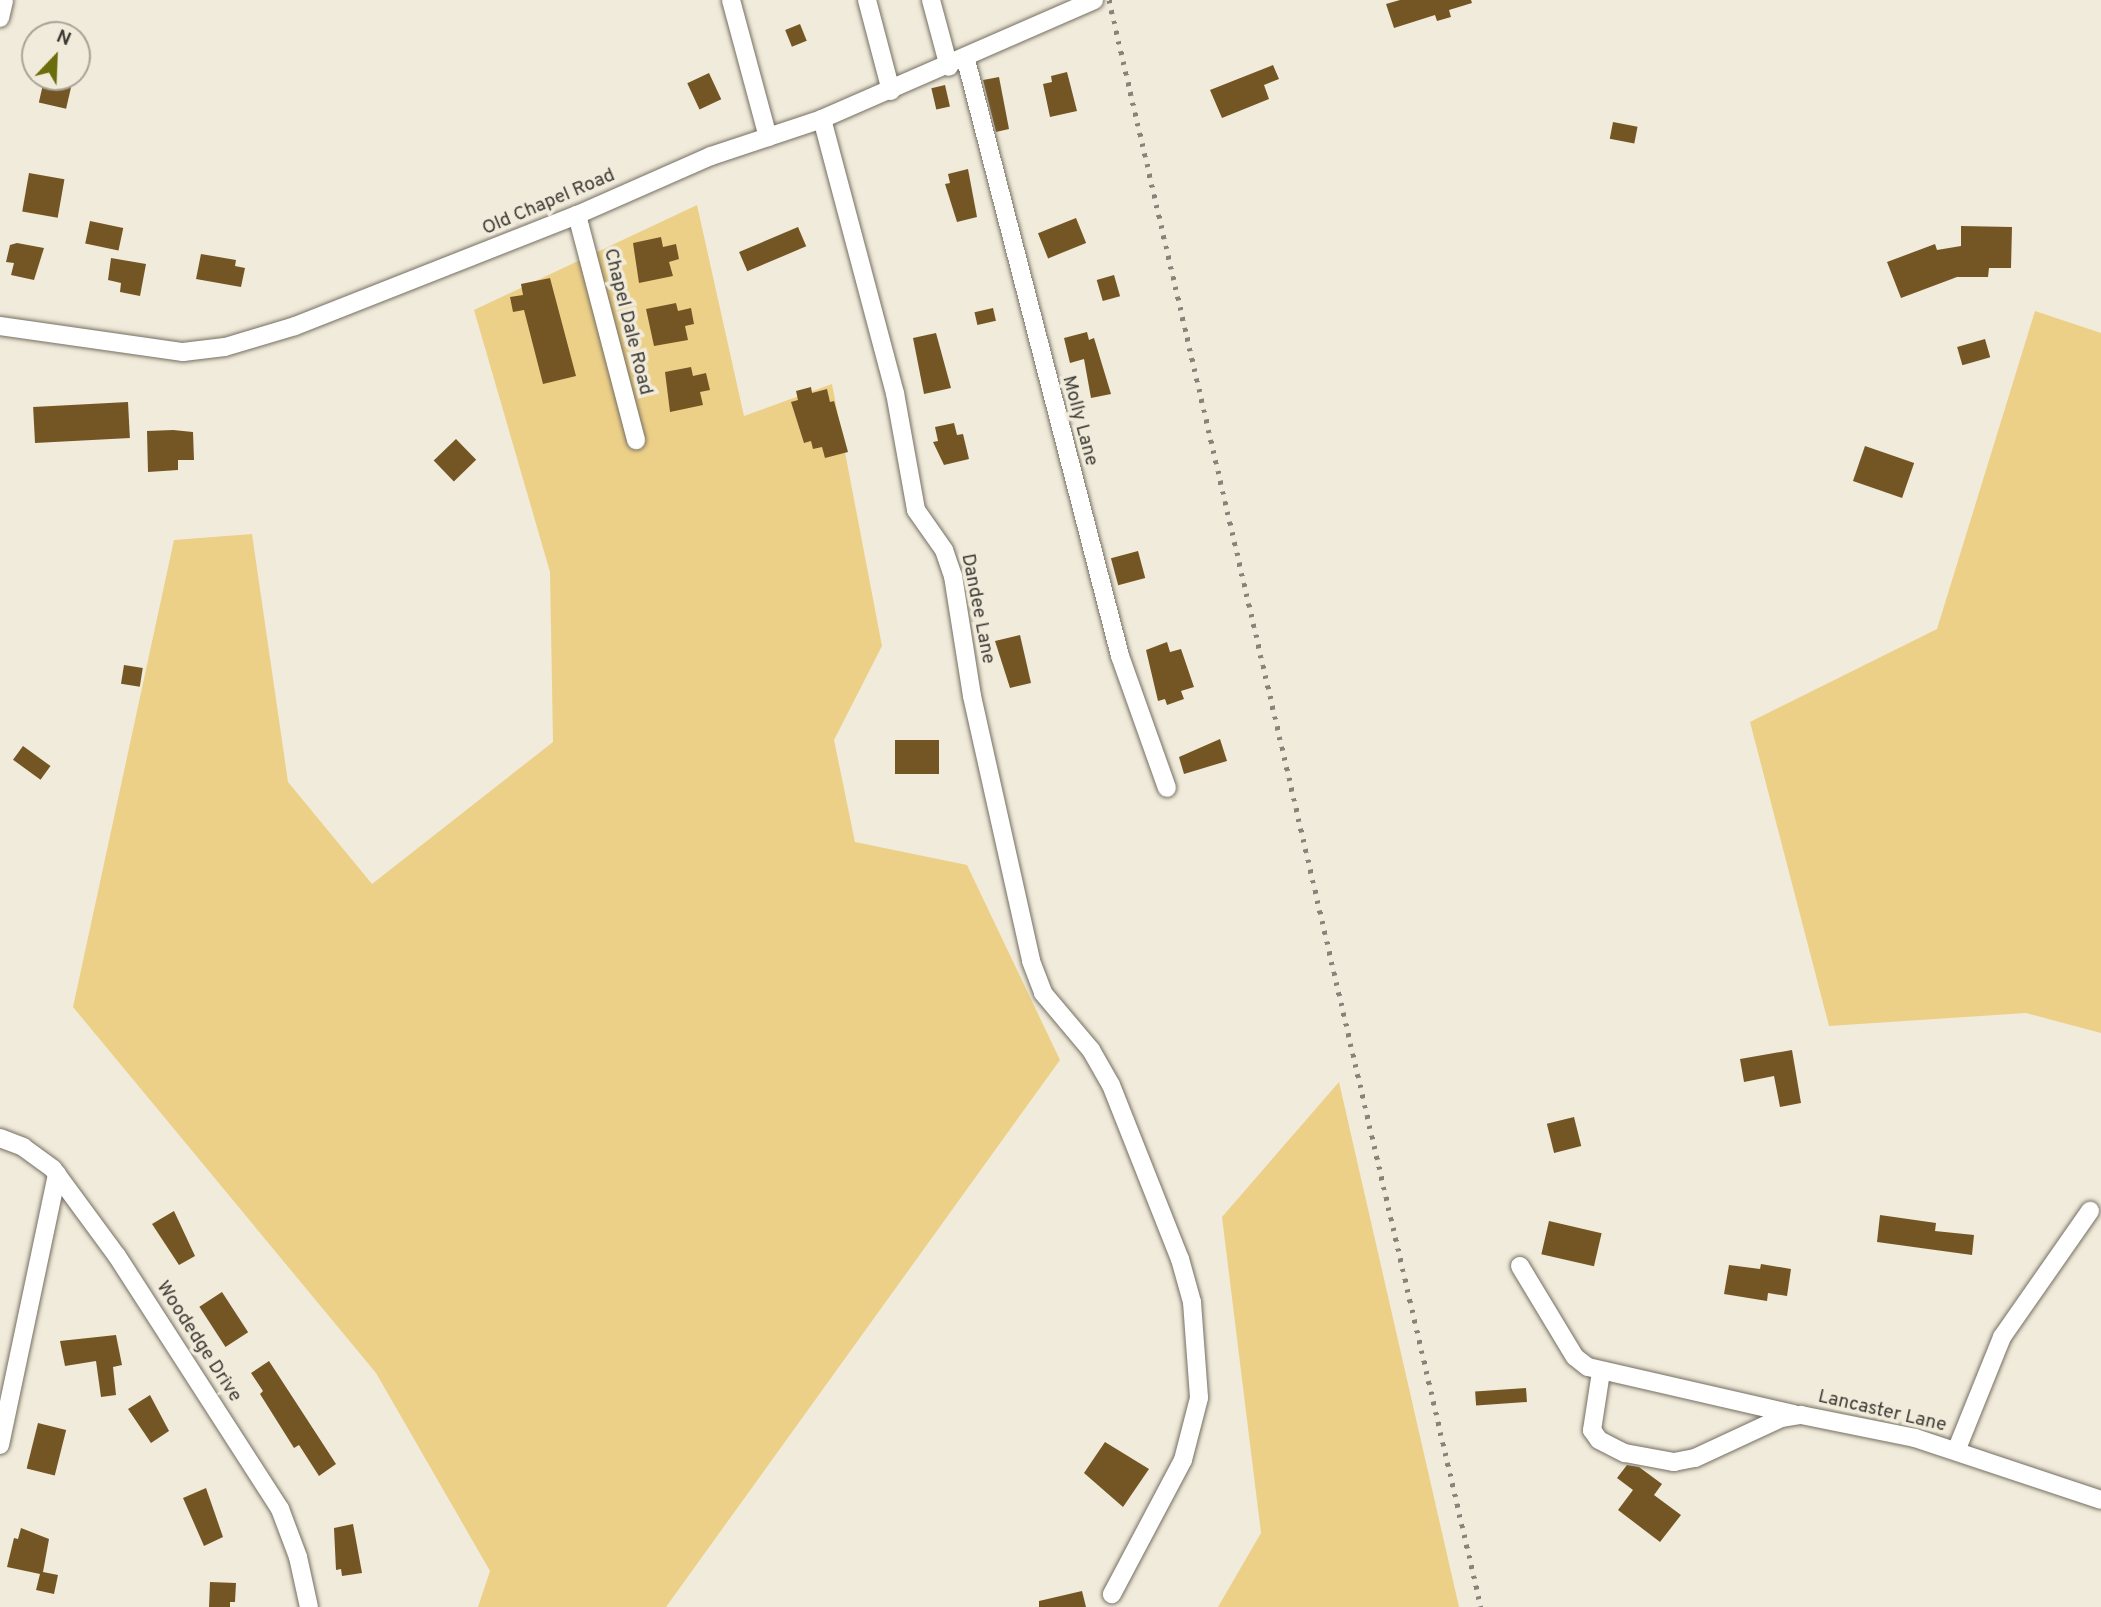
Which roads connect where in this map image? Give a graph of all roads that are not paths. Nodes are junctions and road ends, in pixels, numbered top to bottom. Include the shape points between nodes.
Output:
1 (4, 0) edge
2 (731, 0) edge
3 (867, 0) edge
4 (931, 0) edge
5 (1094, 0) edge
6 (0, 18) edge
7 (958, 63) junction
8 (891, 91) junction
9 (822, 119) junction
10 (768, 137) junction
11 (578, 215) junction
12 (0, 326) edge
13 (636, 440) dead end
14 (1167, 788) dead end
15 (0, 1138) edge
16 (57, 1174) junction
17 (2090, 1211) dead end
18 (1520, 1266) dead end
19 (1601, 1372) junction
20 (1801, 1415) junction
21 (0, 1445) edge
22 (1956, 1451) junction
23 (2101, 1500) edge
24 (1112, 1594) dead end
25 (309, 1607) edge

1 - 6 street
2 - 10 street
3 - 8 street
4 - 7 street, Molly Lane
5 - 7 street, Old Chapel Road
7 - 8 street, Old Chapel Road
7 - 14 street, Molly Lane via 1116,645
8 - 9 street, Old Chapel Road
9 - 10 street, Old Chapel Road
9 - 24 street, Dandee Lane via 895,393 916,510 944,550 953,576 1020,923 1043,993 1091,1050 1111,1085 1180,1259 1192,1302 1199,1398 1183,1460
10 - 11 street, Old Chapel Road via 712,156
11 - 12 street, Old Chapel Road via 295,326 215,349 152,351
11 - 13 street, Chapel Dale Road
15 - 16 street, Woodedge Drive via 30,1151
16 - 21 street
16 - 25 street, Woodedge Drive via 117,1256 268,1487 289,1528
17 - 22 street via 2002,1337
18 - 19 street via 1575,1357
19 - 20 street
19 - 20 street, Lancaster Lane via 1592,1430 1611,1448 1654,1460 1695,1458 1766,1424
20 - 22 street, Lancaster Lane
22 - 23 street, Lancaster Lane

